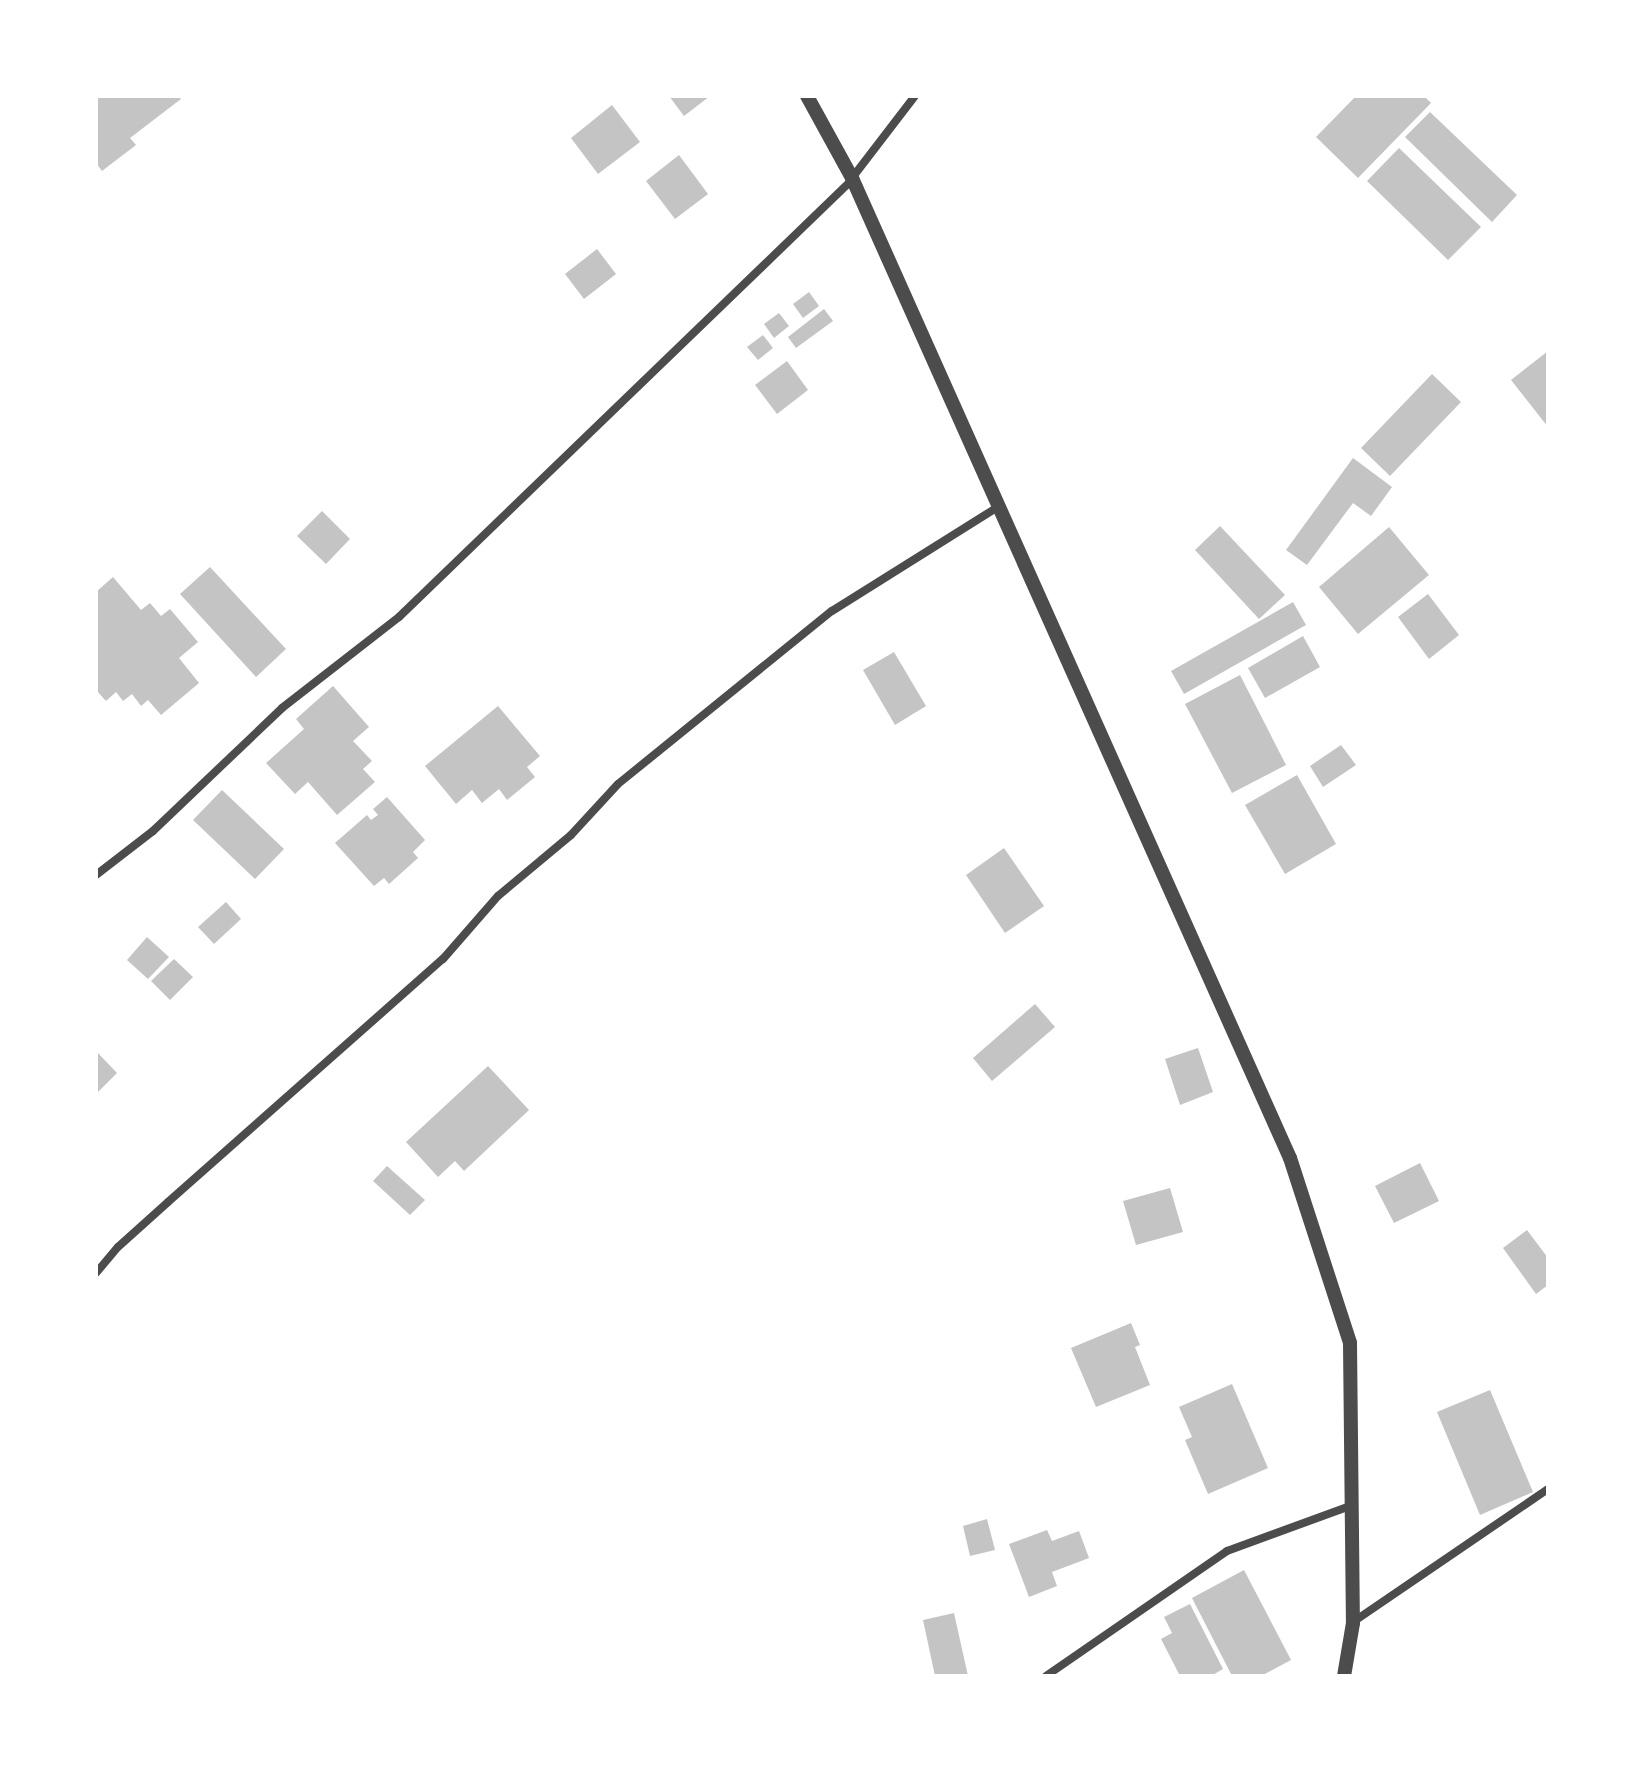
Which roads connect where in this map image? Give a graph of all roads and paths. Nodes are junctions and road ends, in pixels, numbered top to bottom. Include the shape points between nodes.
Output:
1 (807, 96) edge
2 (915, 96) edge
3 (851, 179) junction
4 (998, 507) junction
5 (96, 875) edge
6 (96, 1273) edge
7 (1548, 1489) edge
8 (1353, 1505) junction
9 (1353, 1623) junction
10 (1046, 1676) edge
11 (1344, 1676) edge

1 - 3 street
2 - 3 street
3 - 4 street
3 - 5 street via 399,617 282,708 153,831
4 - 6 street via 832,611 618,784 571,835 498,896 443,959 148,1220
4 - 8 street via 1290,1158 1350,1343
7 - 9 street
8 - 9 street
8 - 10 street via 1227,1551
9 - 11 street

